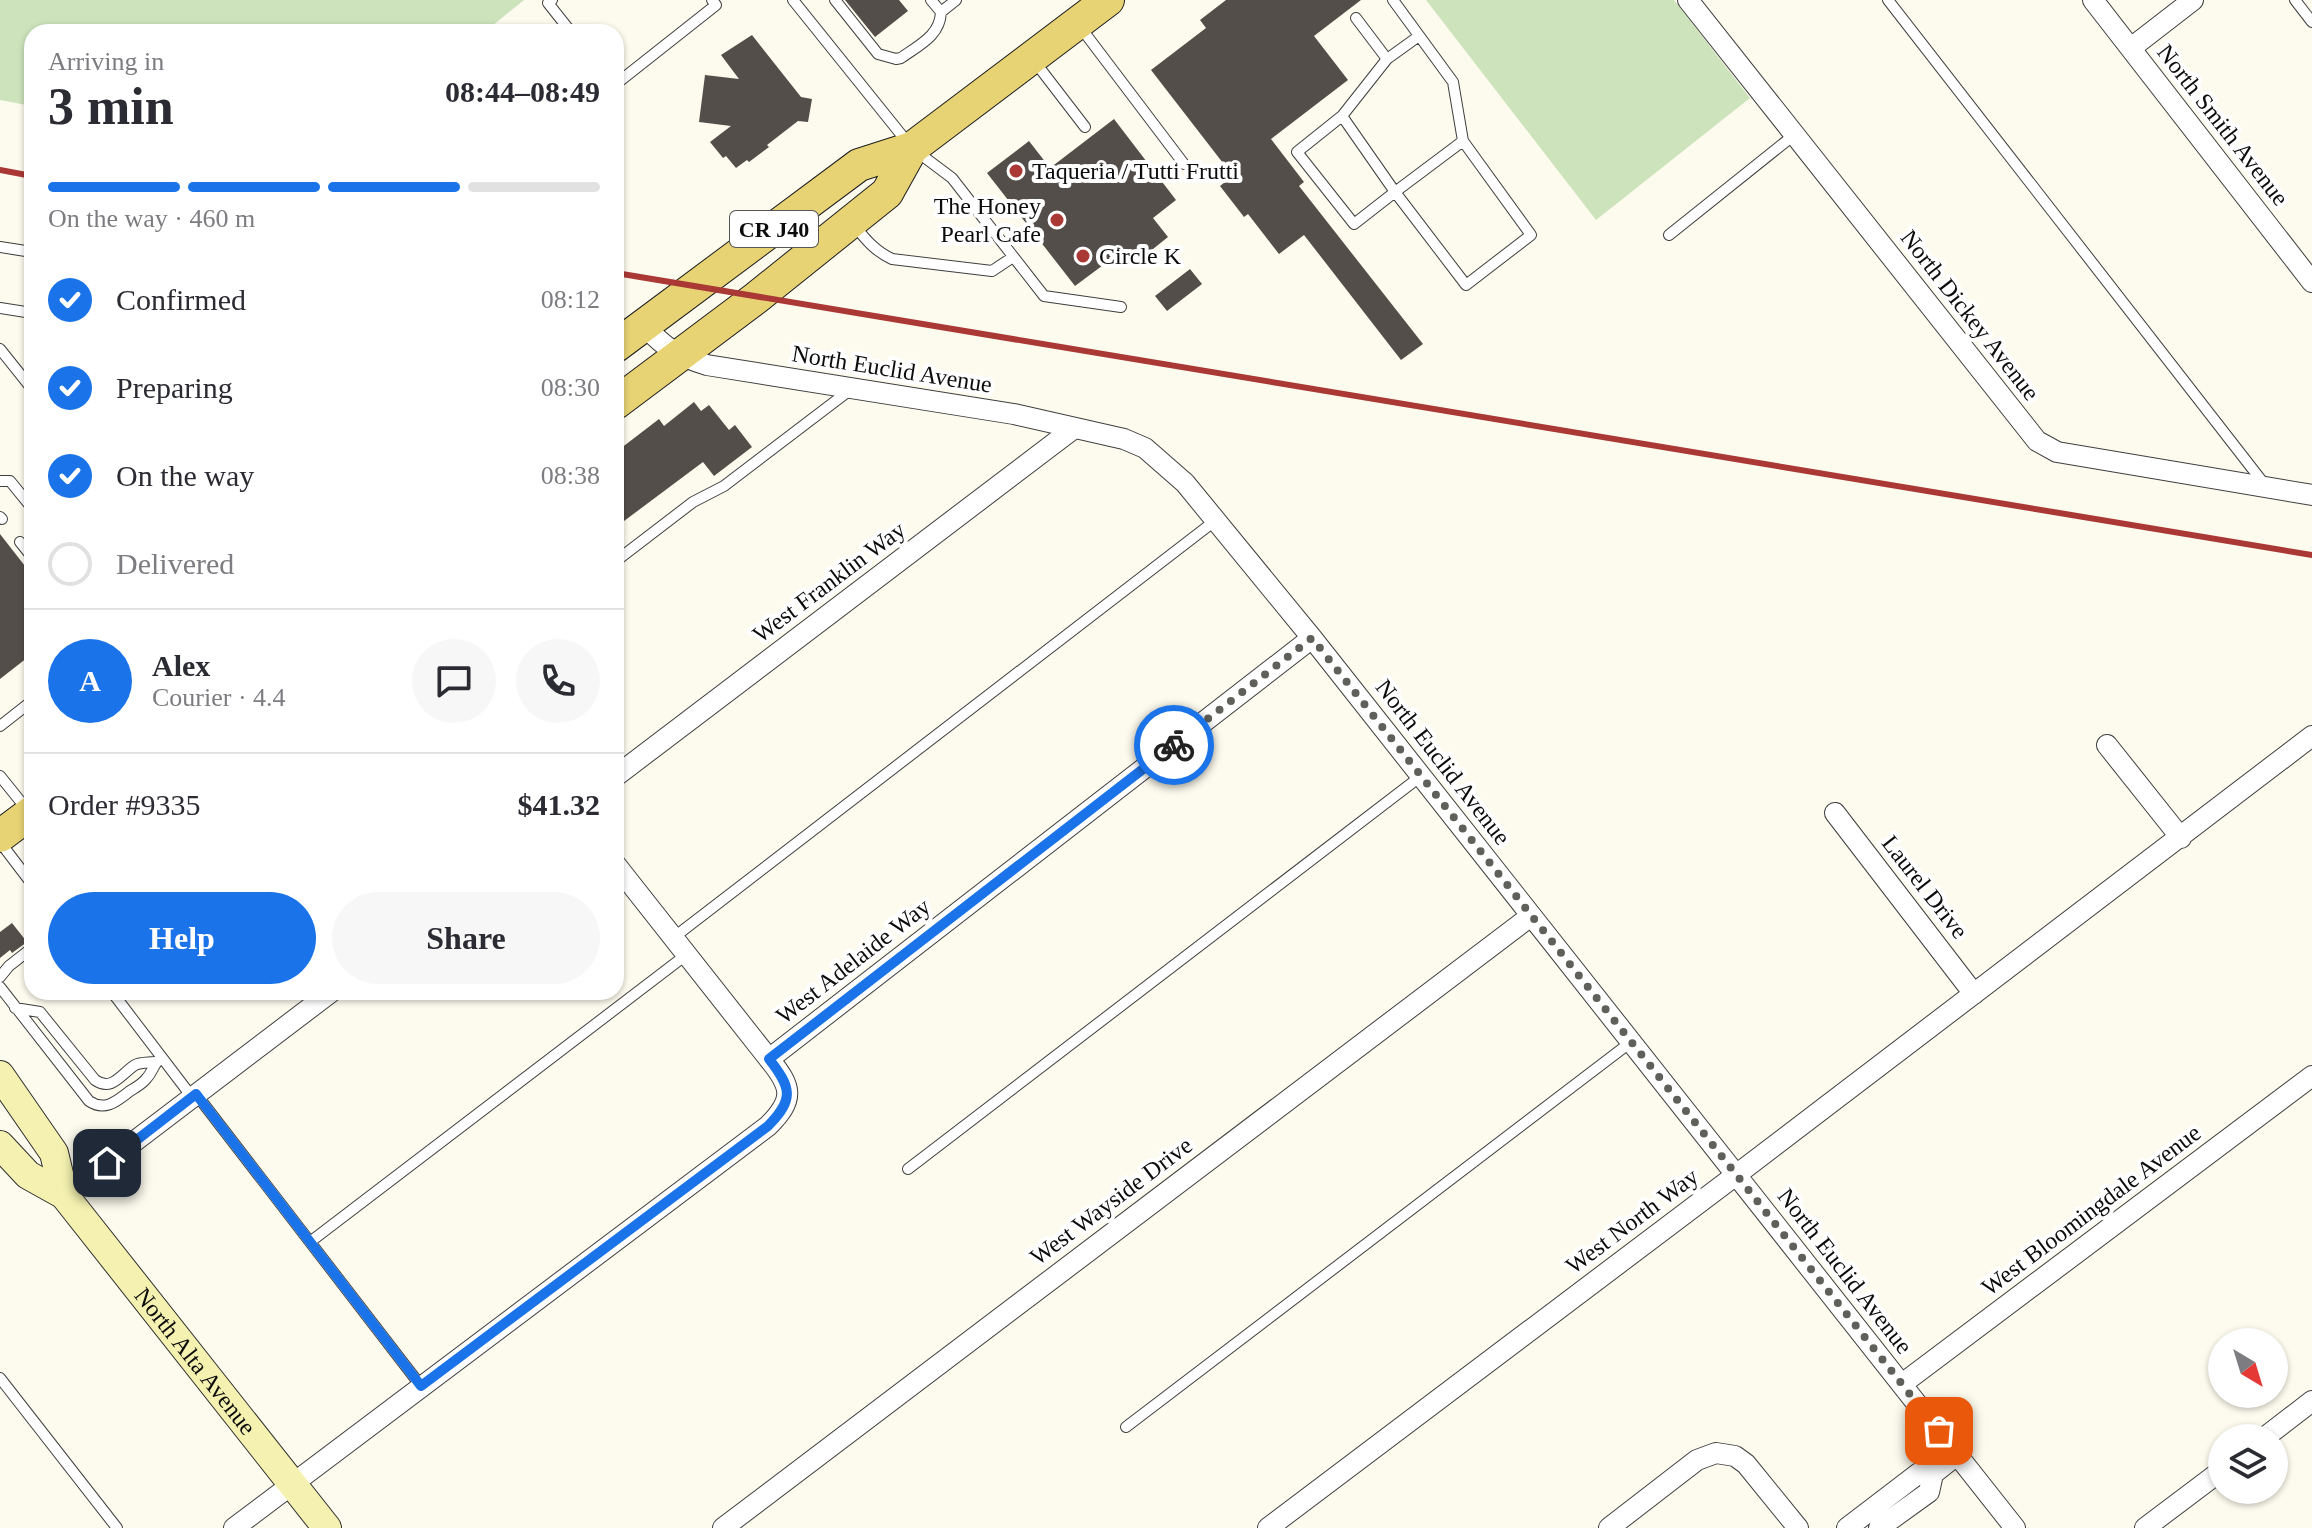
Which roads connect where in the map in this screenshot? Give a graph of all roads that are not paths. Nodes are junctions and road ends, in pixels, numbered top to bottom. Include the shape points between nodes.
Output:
1 (552, 0) edge
2 (712, 0) edge
3 (793, 0) edge
4 (835, 0) edge
5 (931, 0) edge
6 (956, 0) edge
7 (1108, 0) edge
8 (1393, 0) edge
9 (1688, 0) edge
10 (1888, 0) edge
11 (2093, 0) edge
12 (2193, 0) edge
13 (2295, 0) edge
14 (941, 12) junction
15 (1356, 18) dead end
16 (2312, 22) edge
17 (1077, 23) junction
18 (565, 24) edge
19 (1419, 36) junction
20 (2131, 48) junction
21 (1031, 57) junction
22 (1387, 59) junction
23 (624, 78) edge
24 (1342, 116) junction
25 (1085, 127) dead end
26 (1794, 135) junction
27 (1463, 141) junction
28 (912, 148) junction
29 (1184, 164) dead end
30 (1395, 192) junction
31 (852, 222) junction
32 (1669, 235) dead end
33 (0, 247) edge
34 (24, 251) edge
35 (1013, 257) junction
36 (2312, 282) edge
37 (1121, 307) dead end
38 (0, 308) edge
39 (24, 312) edge
40 (644, 326) junction
41 (624, 340) edge
42 (0, 349) edge
43 (679, 356) junction
44 (24, 379) edge
45 (851, 390) junction
46 (624, 397) edge
47 (1073, 429) junction
48 (0, 481) edge
49 (2266, 487) junction
50 (2312, 495) edge
51 (24, 498) edge
52 (1216, 520) junction
53 (20, 542) dead end
54 (24, 547) edge
55 (624, 555) edge
56 (1312, 638) junction
57 (24, 707) edge
58 (0, 726) edge
59 (2312, 736) edge
60 (2107, 745) dead end
61 (624, 770) edge
62 (0, 776) edge
63 (1421, 776) junction
64 (24, 804) edge
65 (1835, 813) dead end
66 (24, 818) edge
67 (2181, 838) junction
68 (0, 839) edge
69 (24, 873) edge
70 (624, 875) edge
71 (1531, 916) junction
72 (673, 938) junction
73 (24, 954) edge
74 (686, 955) junction
75 (0, 977) edge
76 (0, 987) edge
77 (1974, 994) junction
78 (117, 1000) edge
79 (320, 1000) edge
80 (15, 1008) junction
81 (1631, 1042) junction
82 (769, 1059) junction
83 (158, 1060) junction
84 (0, 1075) edge
85 (2312, 1076) edge
86 (194, 1096) junction
87 (0, 1145) edge
88 (908, 1169) dead end
89 (1736, 1175) junction
90 (64, 1195) junction
91 (310, 1242) junction
92 (0, 1378) edge
93 (1902, 1384) junction
94 (421, 1386) junction
95 (2312, 1401) edge
96 (2282, 1424) edge
97 (1126, 1427) dead end
98 (1957, 1455) junction
99 (1933, 1474) junction
100 (2208, 1481) edge
101 (292, 1483) junction
102 (117, 1528) edge
103 (234, 1528) edge
104 (327, 1528) edge
105 (723, 1528) edge
106 (1268, 1528) edge
107 (1609, 1528) edge
108 (1798, 1528) edge
109 (1847, 1528) edge
110 (1879, 1528) edge
111 (2015, 1528) edge
112 (2145, 1528) edge

1 - 18 lane via 548,3
2 - 23 lane via 716,5
3 - 28 lane
4 - 14 lane via 878,54 896,59 938,29
5 - 14 lane
6 - 14 lane
7 - 17 main road, CR J40
8 - 19 lane
9 - 26 street, North Dickey Avenue
10 - 49 lane
11 - 20 street, North Smith Avenue
12 - 20 street
13 - 16 lane
15 - 22 lane
17 - 21 main road, CR J40
17 - 29 lane
19 - 22 lane
19 - 27 lane via 1453,82
20 - 36 street, North Smith Avenue
21 - 25 lane
21 - 28 main road, CR J40
22 - 24 lane
24 - 30 lane
24 - 30 lane via 1297,152 1354,224
26 - 32 lane
26 - 49 street, North Dickey Avenue via 2037,441 2057,452
27 - 30 lane
27 - 30 lane via 1531,235 1466,285
28 - 31 main road, CR J40 via 887,193
28 - 35 lane via 952,178
28 - 40 main road, CR J40 via 859,165
31 - 35 lane via 870,245 892,259 992,271
31 - 43 main road, CR J40
33 - 34 lane
35 - 37 lane via 1044,296
38 - 39 lane
40 - 41 main road, CR J40
40 - 43 street, North Euclid Avenue
42 - 44 lane
43 - 45 street, North Euclid Avenue
43 - 46 main road, CR J40
45 - 47 street, North Euclid Avenue via 1014,414
45 - 55 lane
47 - 52 street, North Euclid Avenue via 1145,448
47 - 61 street, West Franklin Way
48 - 51 lane via 10,481
49 - 50 street, North Dickey Avenue
52 - 56 street, North Euclid Avenue
52 - 72 lane
53 - 54 lane
56 - 63 street, North Euclid Avenue
56 - 82 street, West Adelaide Way
57 - 58 lane
59 - 67 street, West North Way
60 - 67 street
62 - 64 lane
63 - 71 street, North Euclid Avenue
63 - 88 lane
65 - 77 street, Laurel Drive
66 - 68 main road
67 - 77 street, West North Way
68 - 69 lane
70 - 72 street
71 - 81 street, North Euclid Avenue
71 - 105 street, West Wayside Drive
72 - 74 street
73 - 75 lane
74 - 82 street
74 - 91 lane
76 - 80 lane
77 - 89 street, West North Way
78 - 83 lane
79 - 86 street
80 - 83 lane via 42,1014 100,1084 111,1083 138,1063
80 - 83 lane via 96,1106 116,1102 148,1078
81 - 89 street, North Euclid Avenue
81 - 97 lane
82 - 94 street, West Adelaide Way via 785,1079 787,1096 783,1111 768,1126
83 - 86 lane
84 - 90 main road, North Alta Avenue via 54,1153
85 - 93 street, West Bloomingdale Avenue
86 - 90 street
86 - 91 lane
87 - 90 main road, North Alta Avenue via 28,1175
89 - 93 street, North Euclid Avenue
89 - 106 street, West North Way
90 - 101 main road, North Alta Avenue
91 - 94 lane
92 - 102 lane
93 - 98 street, North Euclid Avenue
94 - 101 street, West Adelaide Way
95 - 96 street
98 - 99 street
98 - 111 street, North Euclid Avenue
99 - 109 street via 1919,1473
99 - 110 street via 1929,1492
100 - 112 street
101 - 103 street, West Adelaide Way
101 - 104 main road, North Alta Avenue
107 - 108 street via 1697,1460 1716,1453 1746,1464

